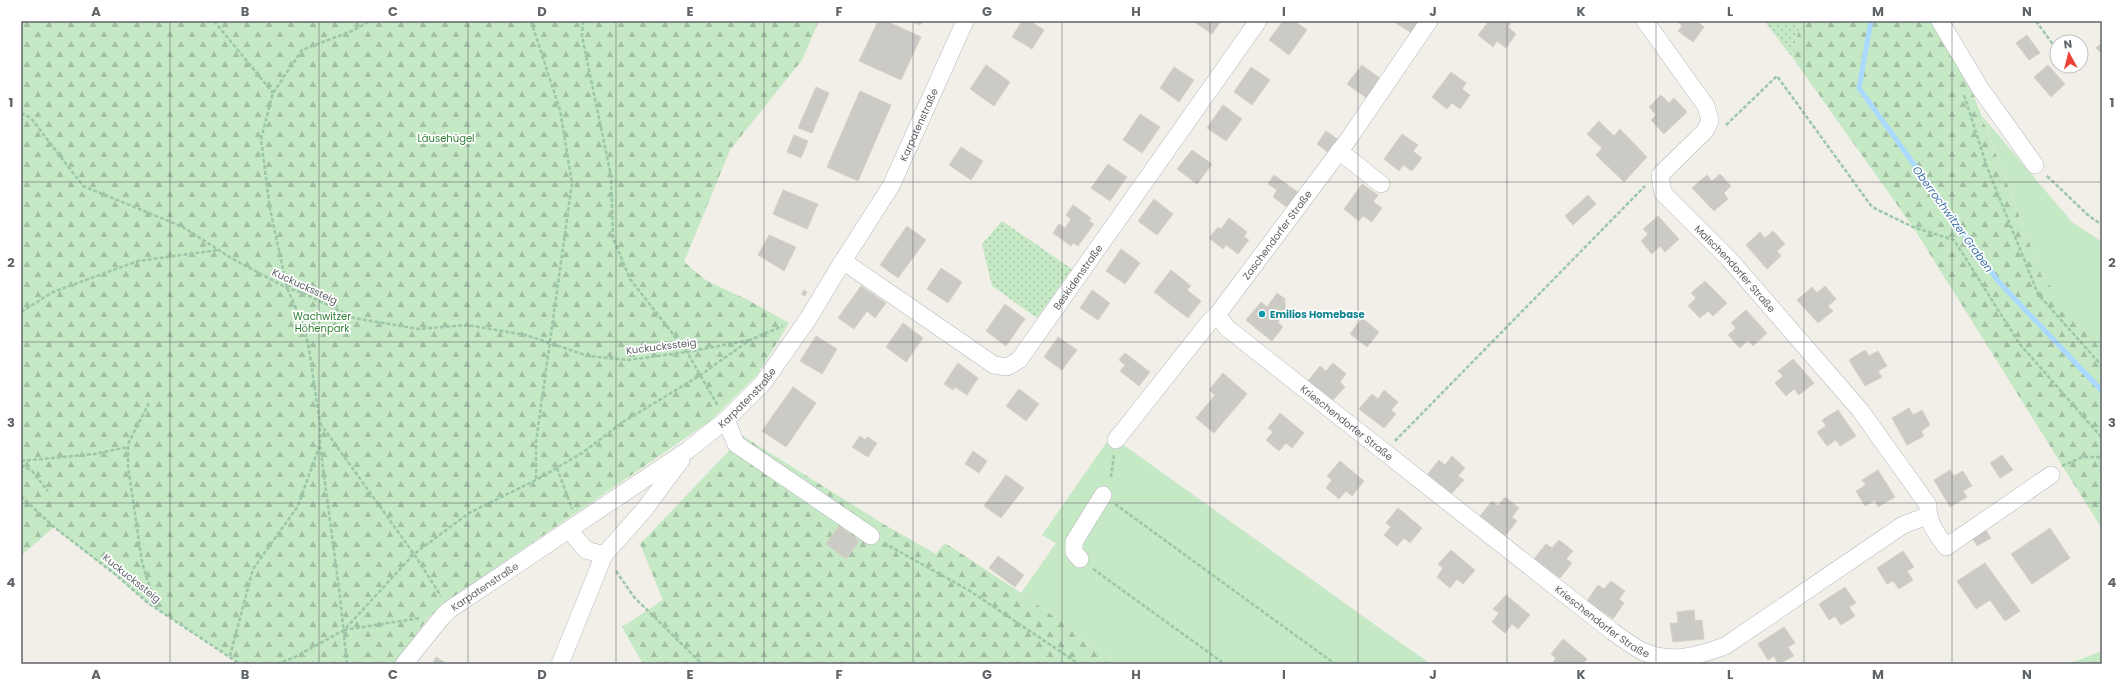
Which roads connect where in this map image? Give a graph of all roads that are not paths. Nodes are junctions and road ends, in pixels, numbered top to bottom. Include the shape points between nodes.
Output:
1 (965, 21) edge
2 (1258, 21) edge
3 (1429, 21) edge
4 (1645, 21) edge
5 (1940, 21) edge
6 (1339, 151) junction
7 (2035, 165) road end
8 (1381, 184) dead end
9 (843, 262) junction
10 (1217, 315) junction
11 (726, 420) junction
12 (1116, 440) road end
13 (688, 450) junction
14 (2056, 470) road end
15 (1103, 495) road end
16 (1927, 516) junction
17 (573, 527) junction
18 (871, 536) road end
19 (604, 555) junction
20 (1080, 559) road end
21 (404, 664) edge
22 (560, 664) edge

1 - 9 street, Karpatenstraße via 892,186
2 - 9 street, Beskidenstraße via 1019,360 1007,367 994,365
3 - 6 street, Zaschendorfer Straße
4 - 16 street, Malschendorfer Straße via 1706,106 1710,121 1705,131 1660,175 1663,193 1729,259 1860,410 1928,504
5 - 7 street via 1980,88
6 - 8 street
6 - 10 street, Zaschendorfer Straße
9 - 11 street, Karpatenstraße via 804,325 763,383
10 - 12 street, Zaschendorfer Straße
10 - 16 street, Krieschendorfer Straße via 1227,328 1613,632 1642,651 1668,658 1698,656 1725,646 1903,525
11 - 13 street, Karpatenstraße
11 - 18 street via 736,444
13 - 17 street, Karpatenstraße
13 - 19 street via 644,510
14 - 16 street via 1946,547 1930,525
15 - 20 street via 1074,542 1074,552
17 - 19 street via 586,550
17 - 21 street, Karpatenstraße via 445,613
19 - 22 street

